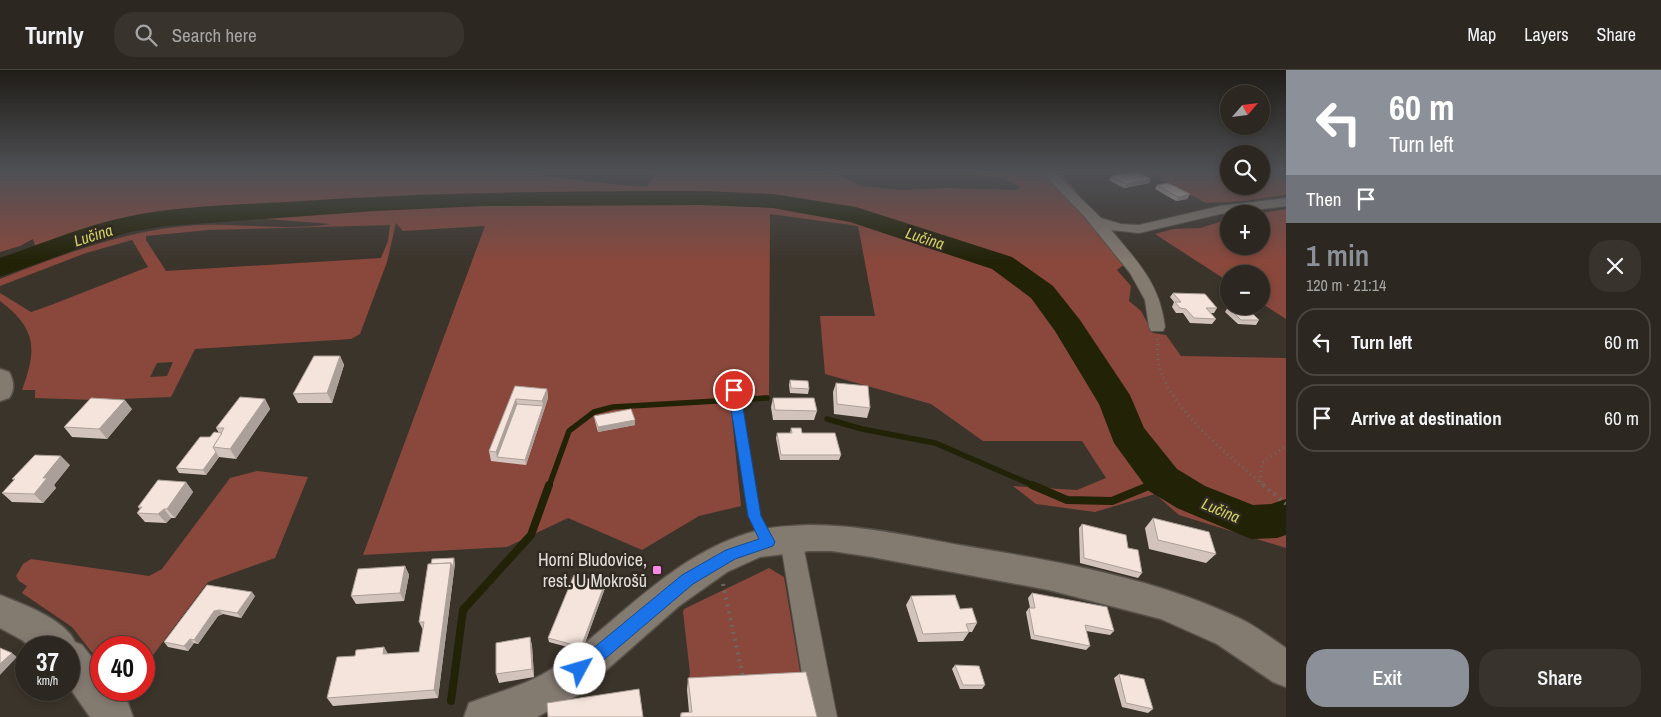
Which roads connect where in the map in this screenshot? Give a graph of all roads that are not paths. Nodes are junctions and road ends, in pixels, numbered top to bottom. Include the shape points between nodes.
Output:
1 (1077, 202) edge
2 (1284, 202) edge
3 (1095, 221) junction
4 (1157, 327) road end
5 (0, 378) edge
6 (0, 392) edge
7 (735, 394) dead end
8 (780, 540) junction
9 (3, 617) edge
10 (45, 636) edge
11 (1286, 669) edge
12 (80, 672) edge
13 (114, 717) edge
14 (484, 717) edge
15 (823, 717) edge

1 - 3 street
2 - 3 street via 1220,210 1139,230
3 - 4 street via 1134,269 1153,299
5 - 6 street
7 - 8 lane via 754,516
8 - 11 street via 832,538 872,543 1049,575 1166,604 1230,632
8 - 14 street via 747,548 715,562 667,595 565,682 522,704
8 - 15 street
9 - 10 street via 35,628
12 - 13 street

